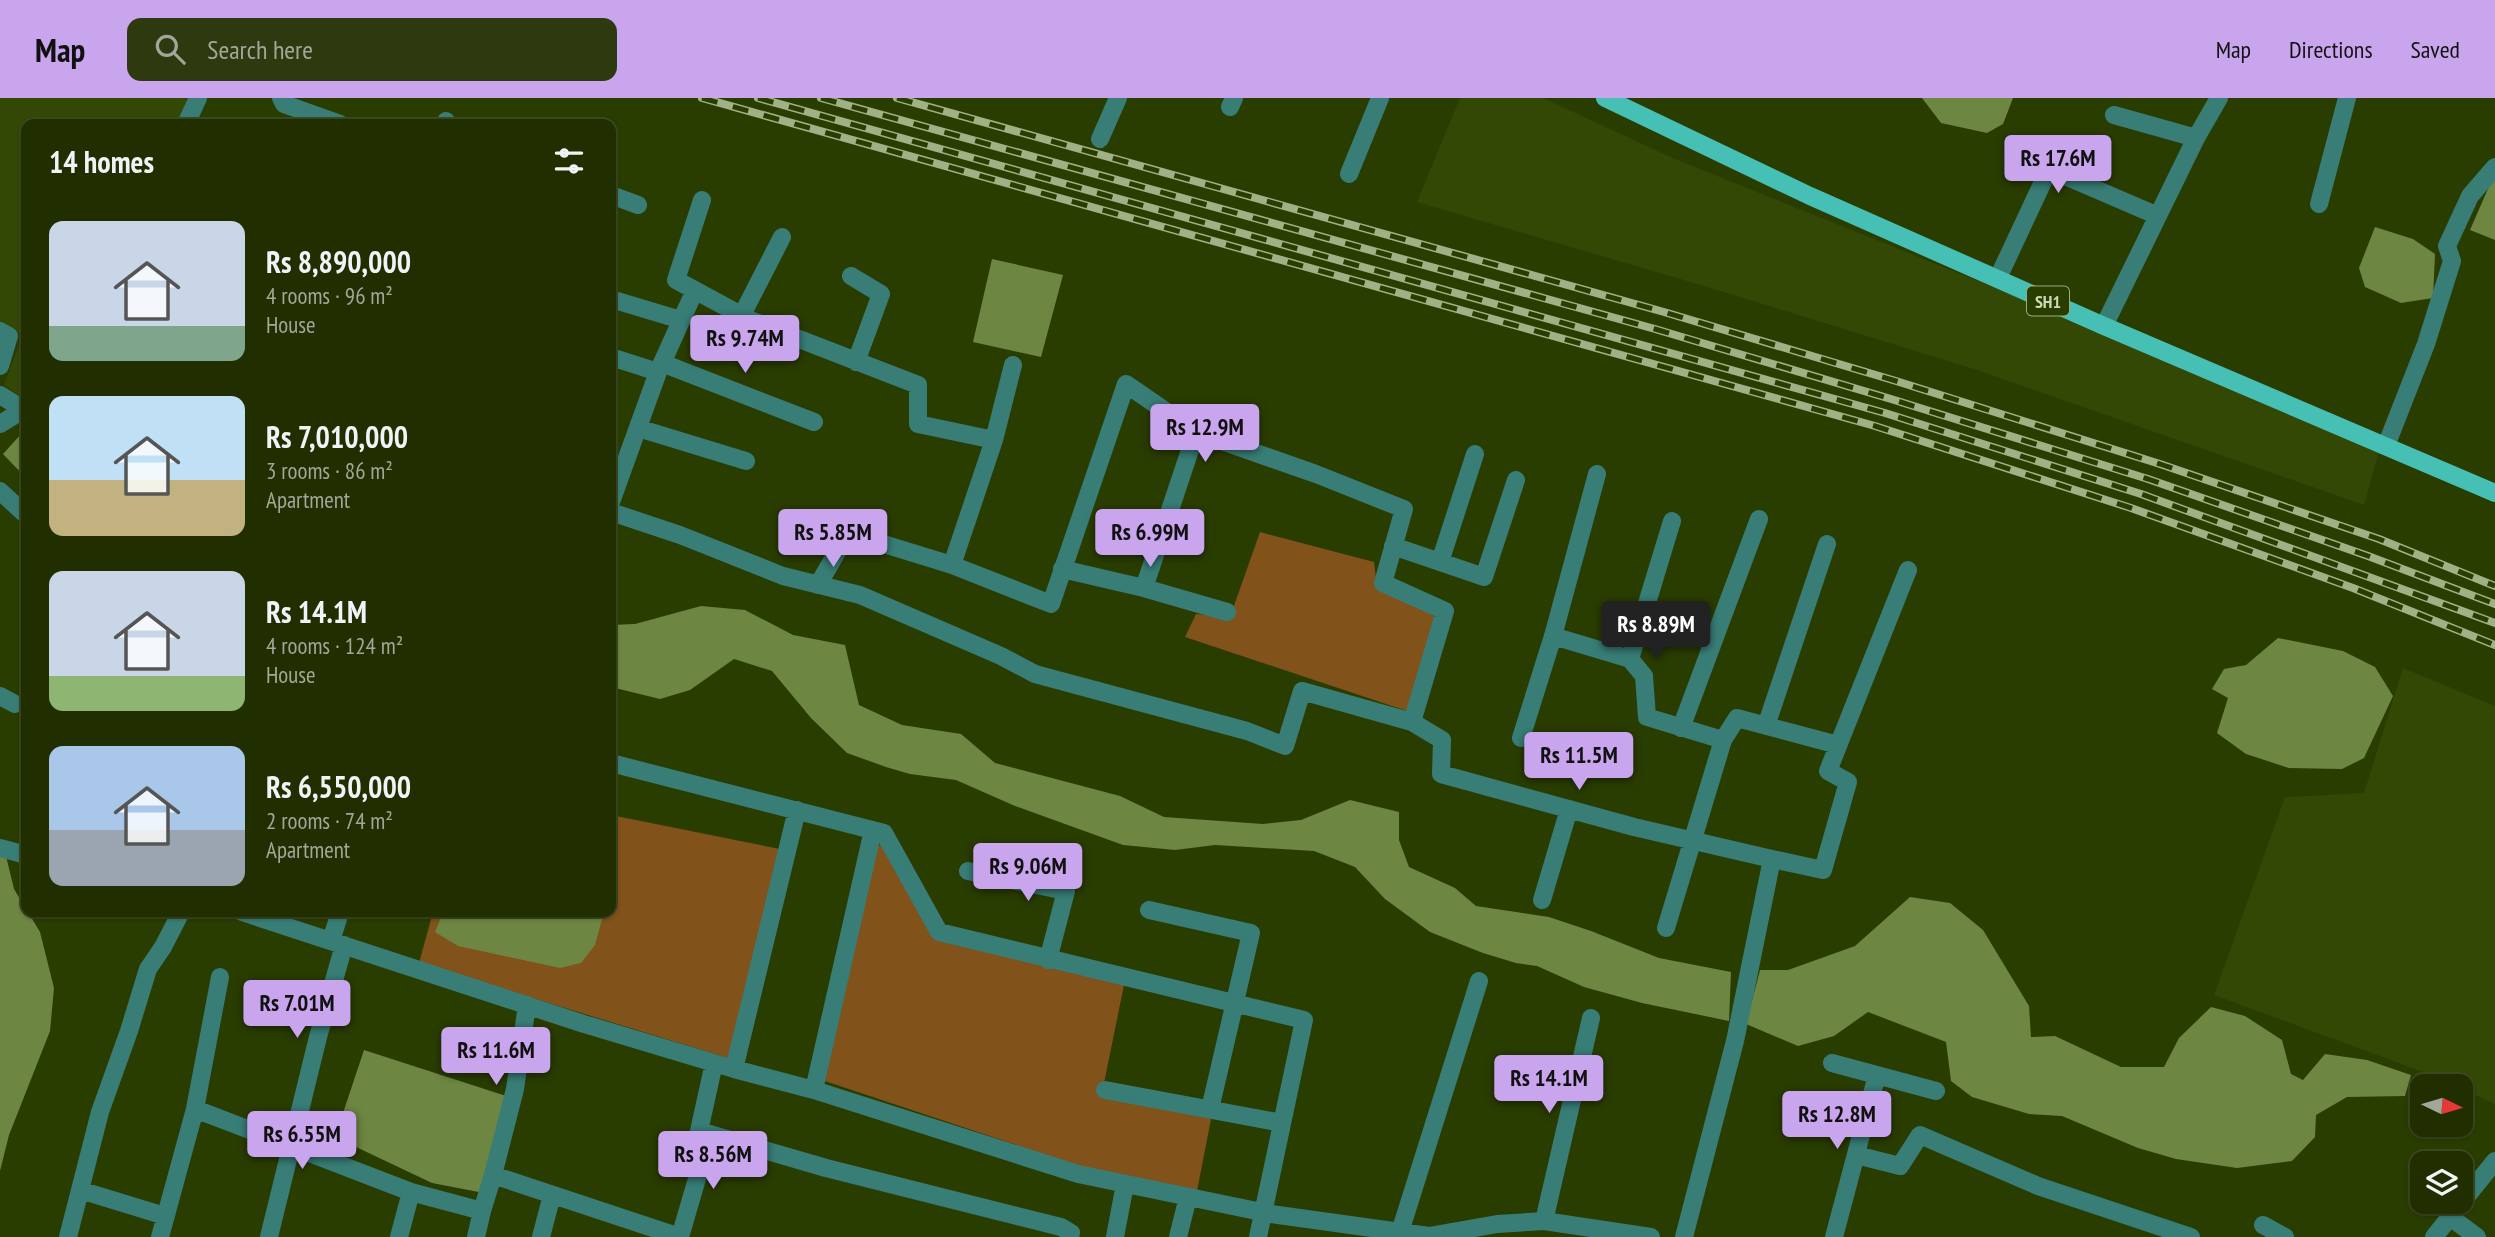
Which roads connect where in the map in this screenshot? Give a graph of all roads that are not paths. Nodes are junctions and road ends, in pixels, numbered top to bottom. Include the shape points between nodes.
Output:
1 (198, 98) edge
2 (281, 98) edge
3 (1118, 98) edge
4 (1380, 98) edge
5 (1605, 98) edge
6 (2219, 98) edge
7 (2347, 98) edge
8 (2114, 115) dead end
9 (188, 119) edge
10 (326, 119) edge
11 (2196, 138) junction
12 (1100, 139) dead end
13 (2495, 167) edge
14 (1349, 174) dead end
15 (616, 197) edge
16 (702, 200) dead end
17 (2319, 204) dead end
18 (638, 205) dead end
19 (2158, 216) junction
20 (782, 237) dead end
21 (851, 276) dead end
22 (1998, 278) junction
23 (695, 290) junction
24 (616, 300) edge
25 (741, 315) junction
26 (681, 320) junction
27 (2104, 326) junction
28 (0, 331) edge
29 (616, 358) edge
30 (856, 362) junction
31 (1013, 365) dead end
32 (0, 366) edge
33 (660, 368) junction
34 (0, 394) edge
35 (21, 407) edge
36 (21, 411) edge
37 (814, 422) dead end
38 (0, 424) edge
39 (638, 428) junction
40 (1196, 432) junction
41 (994, 440) junction
42 (2386, 446) junction
43 (1475, 454) dead end
44 (746, 461) dead end
45 (1597, 474) dead end
46 (1516, 480) dead end
47 (616, 488) edge
48 (0, 491) edge
49 (2494, 491) edge
50 (21, 510) edge
51 (616, 514) edge
52 (1759, 519) dead end
53 (1672, 521) dead end
54 (1826, 544) dead end
55 (1393, 546) junction
56 (1440, 562) junction
57 (952, 565) junction
58 (1062, 569) junction
59 (1908, 570) dead end
60 (818, 584) junction
61 (1144, 587) junction
62 (1227, 612) dead end
63 (1553, 636) junction
64 (1630, 659) junction
65 (1412, 722) junction
66 (1766, 726) junction
67 (1682, 727) junction
68 (1521, 738) dead end
69 (1723, 740) junction
70 (1838, 745) junction
71 (616, 763) edge
72 (1569, 809) junction
73 (797, 810) junction
74 (873, 830) junction
75 (1694, 841) junction
76 (0, 848) edge
77 (21, 854) edge
78 (1772, 859) junction
79 (968, 871) dead end
80 (1542, 901) dead end
81 (1149, 910) dead end
82 (178, 917) edge
83 (257, 917) edge
84 (340, 917) edge
85 (1666, 928) dead end
86 (337, 943) junction
87 (1048, 960) junction
88 (220, 977) dead end
89 (1479, 981) dead end
90 (1235, 1003) junction
91 (527, 1005) junction
92 (1591, 1018) dead end
93 (715, 1063) junction
94 (1832, 1063) dead end
95 (734, 1069) junction
96 (1877, 1076) junction
97 (814, 1090) junction
98 (1105, 1090) dead end
99 (1936, 1091) dead end
100 (195, 1109) junction
101 (1210, 1110) junction
102 (1282, 1123) junction
103 (710, 1135) junction
104 (290, 1145) junction
105 (1856, 1155) junction
106 (2495, 1161) edge
107 (493, 1175) junction
108 (1125, 1184) junction
109 (80, 1190) junction
110 (411, 1192) junction
111 (552, 1195) junction
112 (1188, 1197) junction
113 (482, 1211) junction
114 (1263, 1213) junction
115 (165, 1216) junction
116 (2450, 1217) junction
117 (1544, 1222) junction
118 (2263, 1225) dead end
119 (1523, 1230) edge
120 (1400, 1232) junction
121 (68, 1237) edge
122 (160, 1237) edge
123 (269, 1237) edge
124 (399, 1237) edge
125 (476, 1237) edge
126 (541, 1237) edge
127 (680, 1237) edge
128 (1070, 1237) edge
129 (1115, 1237) edge
130 (1178, 1237) edge
131 (1258, 1237) edge
132 (1651, 1237) edge
133 (1684, 1237) edge
134 (1834, 1237) edge
135 (2191, 1237) edge
136 (2284, 1237) edge
137 (2434, 1237) edge
138 (2477, 1237) edge

1 - 9 street
2 - 10 street via 284,104
3 - 12 street
4 - 14 street
5 - 22 main road, SH1 via 1810,196
6 - 11 street
7 - 17 street
8 - 11 street
11 - 19 street
13 - 42 street via 2470,196 2447,246 2452,261 2426,345
15 - 18 street
16 - 23 street via 676,280
19 - 22 street via 2049,169
19 - 27 street
20 - 25 street
21 - 30 street via 881,294
22 - 27 main road, SH1
23 - 25 street
23 - 26 street
24 - 26 street
25 - 30 street
26 - 33 street
27 - 42 main road, SH1
28 - 32 street via 9,336
29 - 33 street
30 - 41 street via 918,385 918,424
31 - 41 street
33 - 37 street
33 - 39 street
34 - 35 street
36 - 38 street
39 - 44 street
39 - 47 street
40 - 55 street via 1404,509
40 - 58 street via 1126,384
40 - 61 street
41 - 57 street
42 - 49 main road, SH1
43 - 56 street
45 - 63 street
46 - 56 street via 1484,577
48 - 50 street
51 - 60 street via 783,576
52 - 67 street
53 - 64 street
54 - 66 street
55 - 56 street
55 - 65 street via 1383,583 1445,611
57 - 58 street via 1051,604
57 - 60 street via 848,533
58 - 61 street
59 - 70 street
60 - 65 street via 860,595 1035,674 1247,731 1285,746 1302,691
61 - 62 street
63 - 64 street
63 - 68 street
64 - 67 street via 1644,677 1647,717
65 - 72 street via 1442,740 1441,774
66 - 69 street via 1737,718
66 - 70 street
67 - 69 street
69 - 75 street
70 - 78 street via 1828,771 1848,782 1823,870
71 - 73 street
72 - 75 street
72 - 80 street
73 - 74 street
73 - 95 street
74 - 87 street via 884,833 939,932
74 - 97 street
75 - 78 street
75 - 85 street
76 - 77 street
78 - 133 street via 1735,1041
79 - 87 street via 1066,891
81 - 90 street via 1251,933
82 - 109 street via 148,969 100,1112
83 - 86 street
84 - 86 street
86 - 91 street
86 - 104 street
87 - 90 street
88 - 100 street
89 - 120 street
90 - 101 street
90 - 102 street via 1304,1020
91 - 93 street
91 - 107 street via 515,1089
92 - 117 street
93 - 95 street
93 - 103 street via 699,1131
94 - 96 street
95 - 97 street
96 - 99 street
96 - 105 street
97 - 108 street via 1078,1174
98 - 101 street
100 - 104 street
100 - 115 street
101 - 102 street
102 - 114 street
103 - 127 street
103 - 128 street via 1061,1227
104 - 110 street
104 - 123 street
105 - 134 street
105 - 135 street via 1900,1166 1920,1135 2038,1186
106 - 116 street
107 - 111 street
107 - 113 street
108 - 112 street
108 - 129 street
109 - 115 street
109 - 121 street
110 - 113 street
110 - 124 street
111 - 126 street
111 - 127 street
112 - 114 street
112 - 130 street
113 - 125 street
114 - 120 street
114 - 131 street
115 - 122 street
116 - 137 street
116 - 138 street
117 - 119 street
117 - 132 street
118 - 136 street
119 - 120 street via 1497,1224 1429,1236

